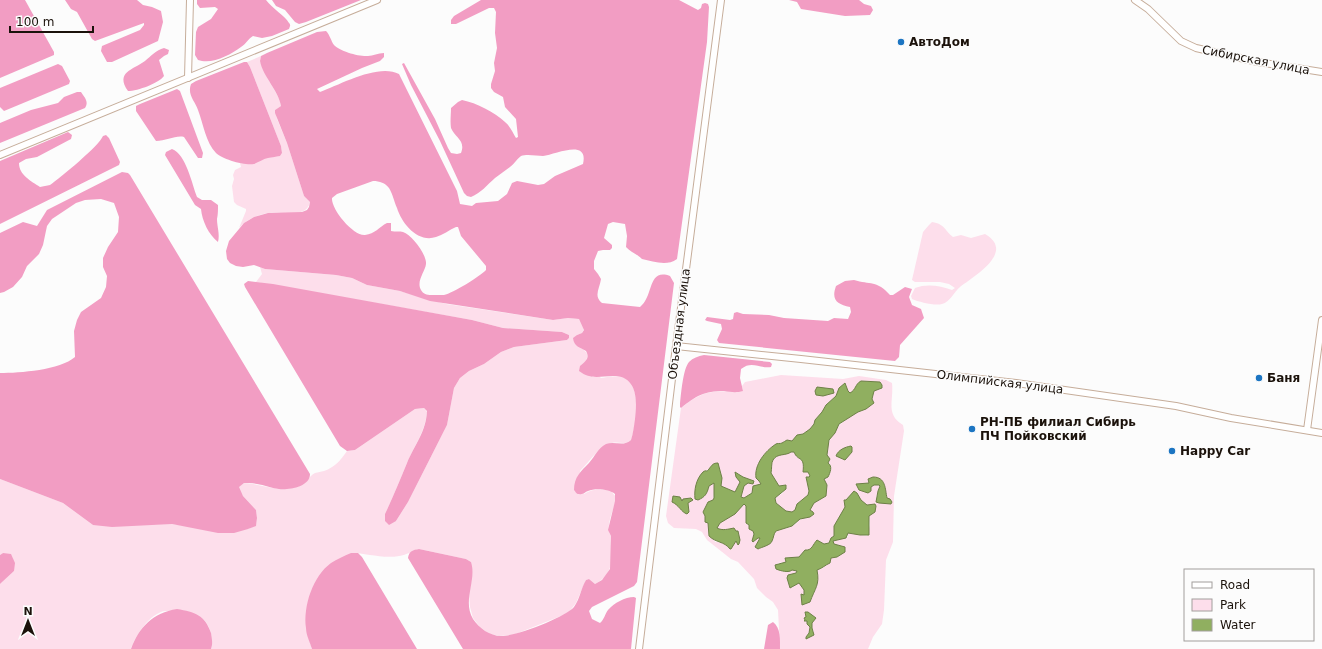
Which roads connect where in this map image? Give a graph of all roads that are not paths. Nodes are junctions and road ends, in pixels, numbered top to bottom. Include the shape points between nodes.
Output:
1 (190, 0) edge
2 (377, 0) edge
3 (721, 0) edge
4 (1135, 0) edge
5 (1322, 72) edge
6 (188, 78) junction
7 (0, 155) edge
8 (1322, 320) edge
9 (676, 346) junction
10 (1307, 430) junction
11 (1322, 433) edge
12 (639, 649) edge

1 - 6 street
2 - 6 street
3 - 9 street, Объездная улица
4 - 5 street, Сибирская улица via 1181,41 1196,48 1279,66
6 - 7 street
8 - 10 street
9 - 10 street, Олимпийская улица via 1016,383 1168,405
9 - 12 street, Объездная улица
10 - 11 street, Олимпийская улица

